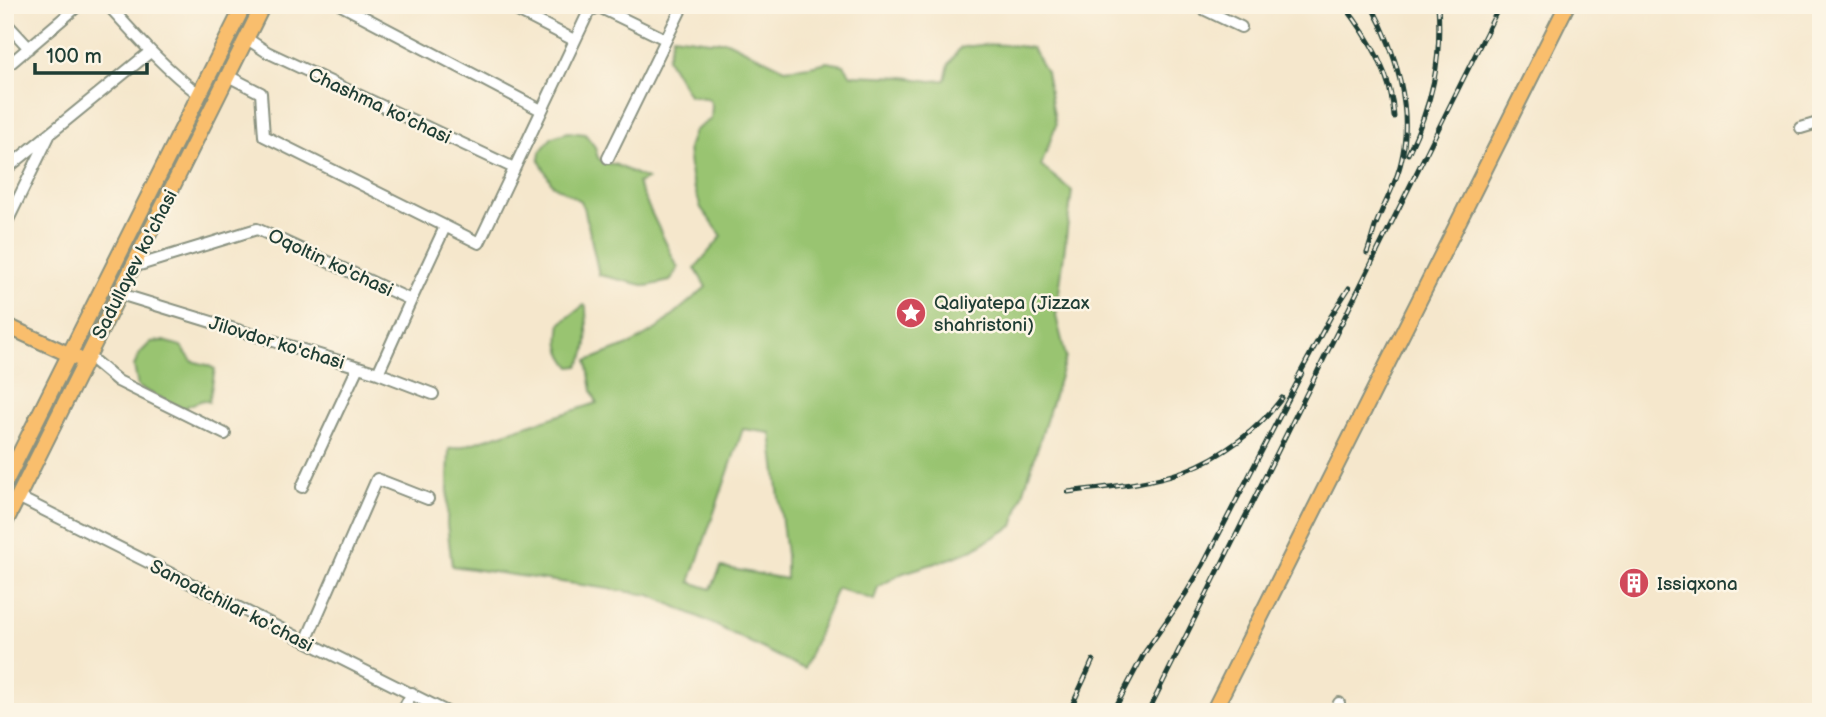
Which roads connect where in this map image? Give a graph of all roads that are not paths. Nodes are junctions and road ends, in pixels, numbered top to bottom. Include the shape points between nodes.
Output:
1 (79, 5) edge
2 (108, 5) edge
3 (262, 5) edge
4 (341, 5) edge
5 (506, 5) edge
6 (683, 5) edge
7 (1195, 5) edge
8 (1567, 5) edge
9 (241, 7) edge
10 (5, 22) edge
11 (1241, 27) dead end
12 (246, 38) junction
13 (665, 39) junction
14 (574, 40) junction
15 (29, 48) junction
16 (150, 51) junction
17 (5, 68) edge
18 (228, 76) junction
19 (200, 94) junction
20 (541, 110) junction
21 (1821, 122) edge
22 (1801, 128) dead end
23 (50, 134) junction
24 (608, 158) dead end
25 (514, 168) junction
26 (5, 170) edge
27 (5, 226) edge
28 (445, 227) junction
29 (133, 267) junction
30 (120, 294) junction
31 (411, 300) junction
32 (5, 325) edge
33 (70, 355) junction
34 (87, 358) junction
35 (358, 367) junction
36 (378, 373) junction
37 (433, 394) dead end
38 (225, 434) dead end
39 (5, 483) edge
40 (302, 487) dead end
41 (18, 497) junction
42 (428, 499) dead end
43 (5, 523) edge
44 (306, 641) junction
45 (412, 693) junction
46 (402, 712) edge
47 (447, 712) edge
48 (1213, 712) edge

1 - 15 street
2 - 16 street
3 - 12 main road, Sadullayev ko'chasi
4 - 20 street
5 - 14 street
6 - 13 street
7 - 11 street
8 - 48 main road
9 - 19 main road, Sadullayev ko'chasi
10 - 15 street
12 - 18 main road, Sadullayev ko'chasi
12 - 25 street, Chashma ko'chasi
13 - 14 street via 599,7 589,11
13 - 24 street
14 - 20 street
15 - 17 street
16 - 19 street
16 - 23 street
18 - 28 street via 261,93 264,136
18 - 29 main road, Sadullayev ko'chasi
19 - 33 main road, Sadullayev ko'chasi
20 - 25 street
21 - 22 street
23 - 26 street
23 - 27 street
25 - 28 street via 479,243
28 - 31 street
29 - 30 main road, Sadullayev ko'chasi
29 - 31 street, Oqoltin ko'chasi via 257,229
30 - 34 main road, Sadullayev ko'chasi
30 - 35 street, Jilovdor ko'chasi
31 - 36 street, Oqoltin ko'chasi
32 - 33 main road
33 - 34 main road
33 - 39 main road, Sadullayev ko'chasi
34 - 38 street via 118,381
34 - 41 main road, Sadullayev ko'chasi
35 - 36 street, Jilovdor ko'chasi
35 - 40 street
36 - 37 street, Jilovdor ko'chasi
41 - 43 main road, Sadullayev ko'chasi
41 - 44 street, Sanoatchilar ko'chasi
42 - 44 street via 377,479
44 - 45 street, Sanoatchilar ko'chasi
45 - 46 street
45 - 47 street, Sanoatchilar ko'chasi

